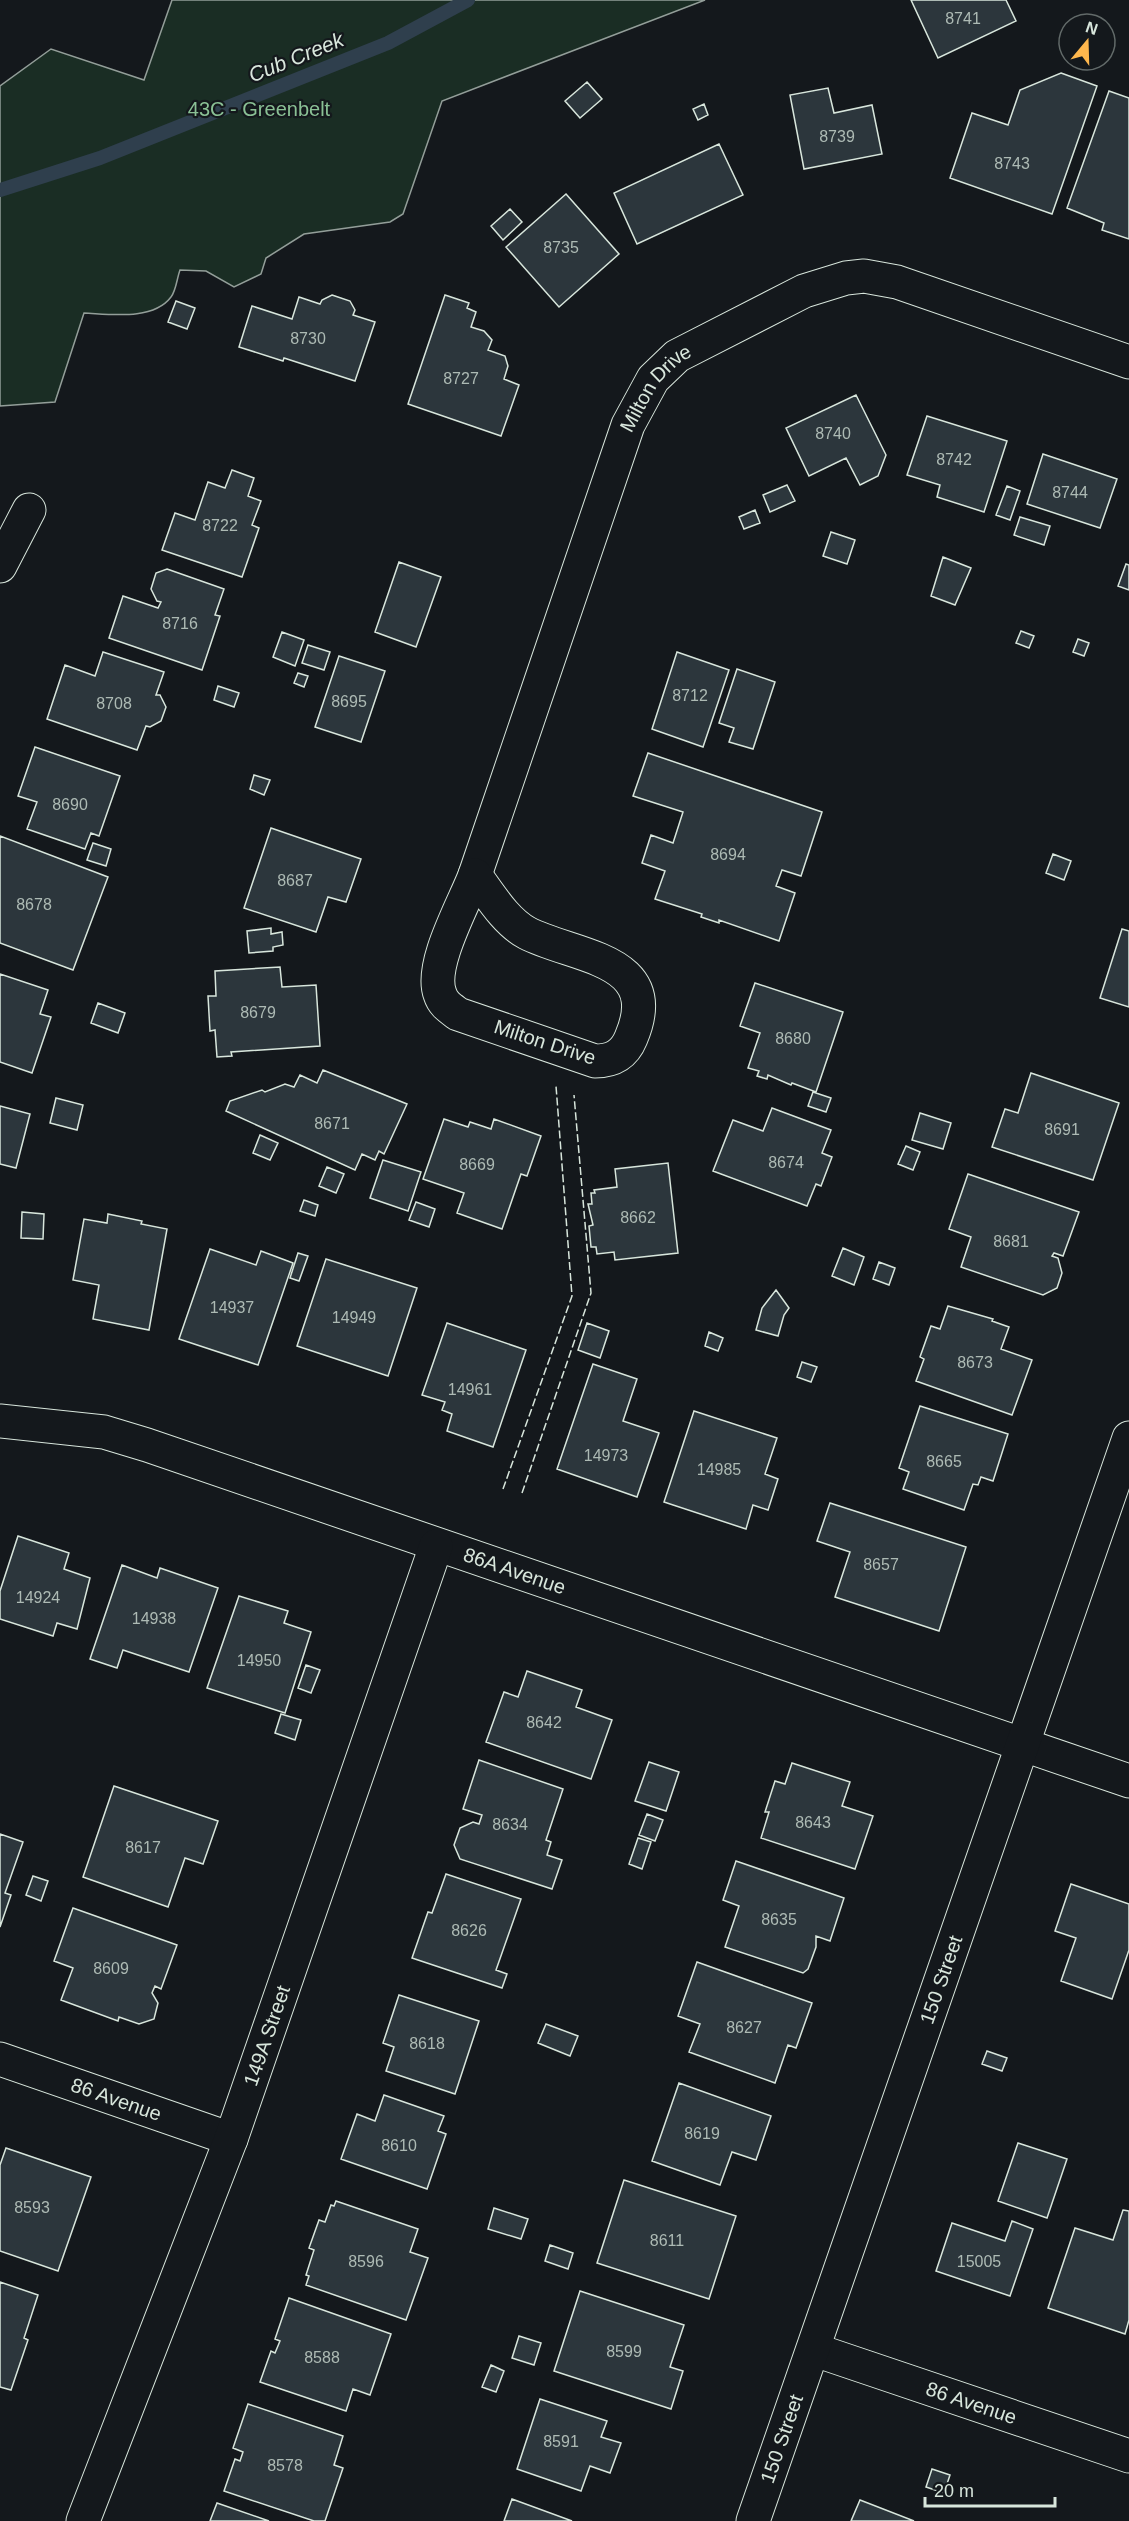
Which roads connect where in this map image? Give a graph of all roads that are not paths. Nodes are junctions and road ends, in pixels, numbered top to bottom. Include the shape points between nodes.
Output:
1 (1129, 362) edge
2 (28, 510) dead end
3 (0, 566) edge
4 (475, 875) junction
5 (0, 1421) edge
6 (1129, 1438) edge
7 (436, 1546) junction
8 (1024, 1745) junction
9 (1129, 1781) edge
10 (0, 2058) edge
11 (231, 2139) junction
12 (814, 2350) junction
13 (1129, 2456) edge
14 (83, 2521) edge
15 (753, 2521) edge

1 - 4 street, Milton Drive via 912,286 864,276 804,291 677,356 653,379 628,425
2 - 3 street
4 - 4 street, Milton Drive via 440,965 438,985 442,1001 458,1014 595,1061 620,1054 631,1039 639,1010 632,982 617,968 519,928
5 - 7 street, 86A Avenue via 79,1428 126,1438
6 - 8 street, 150 Street
7 - 8 street, 86A Avenue
7 - 11 street, 149A Street
8 - 9 street, 86A Avenue
8 - 12 street, 150 Street
10 - 11 street, 86 Avenue
11 - 14 street, 149A Street
12 - 13 street, 86 Avenue
12 - 15 street, 150 Street

